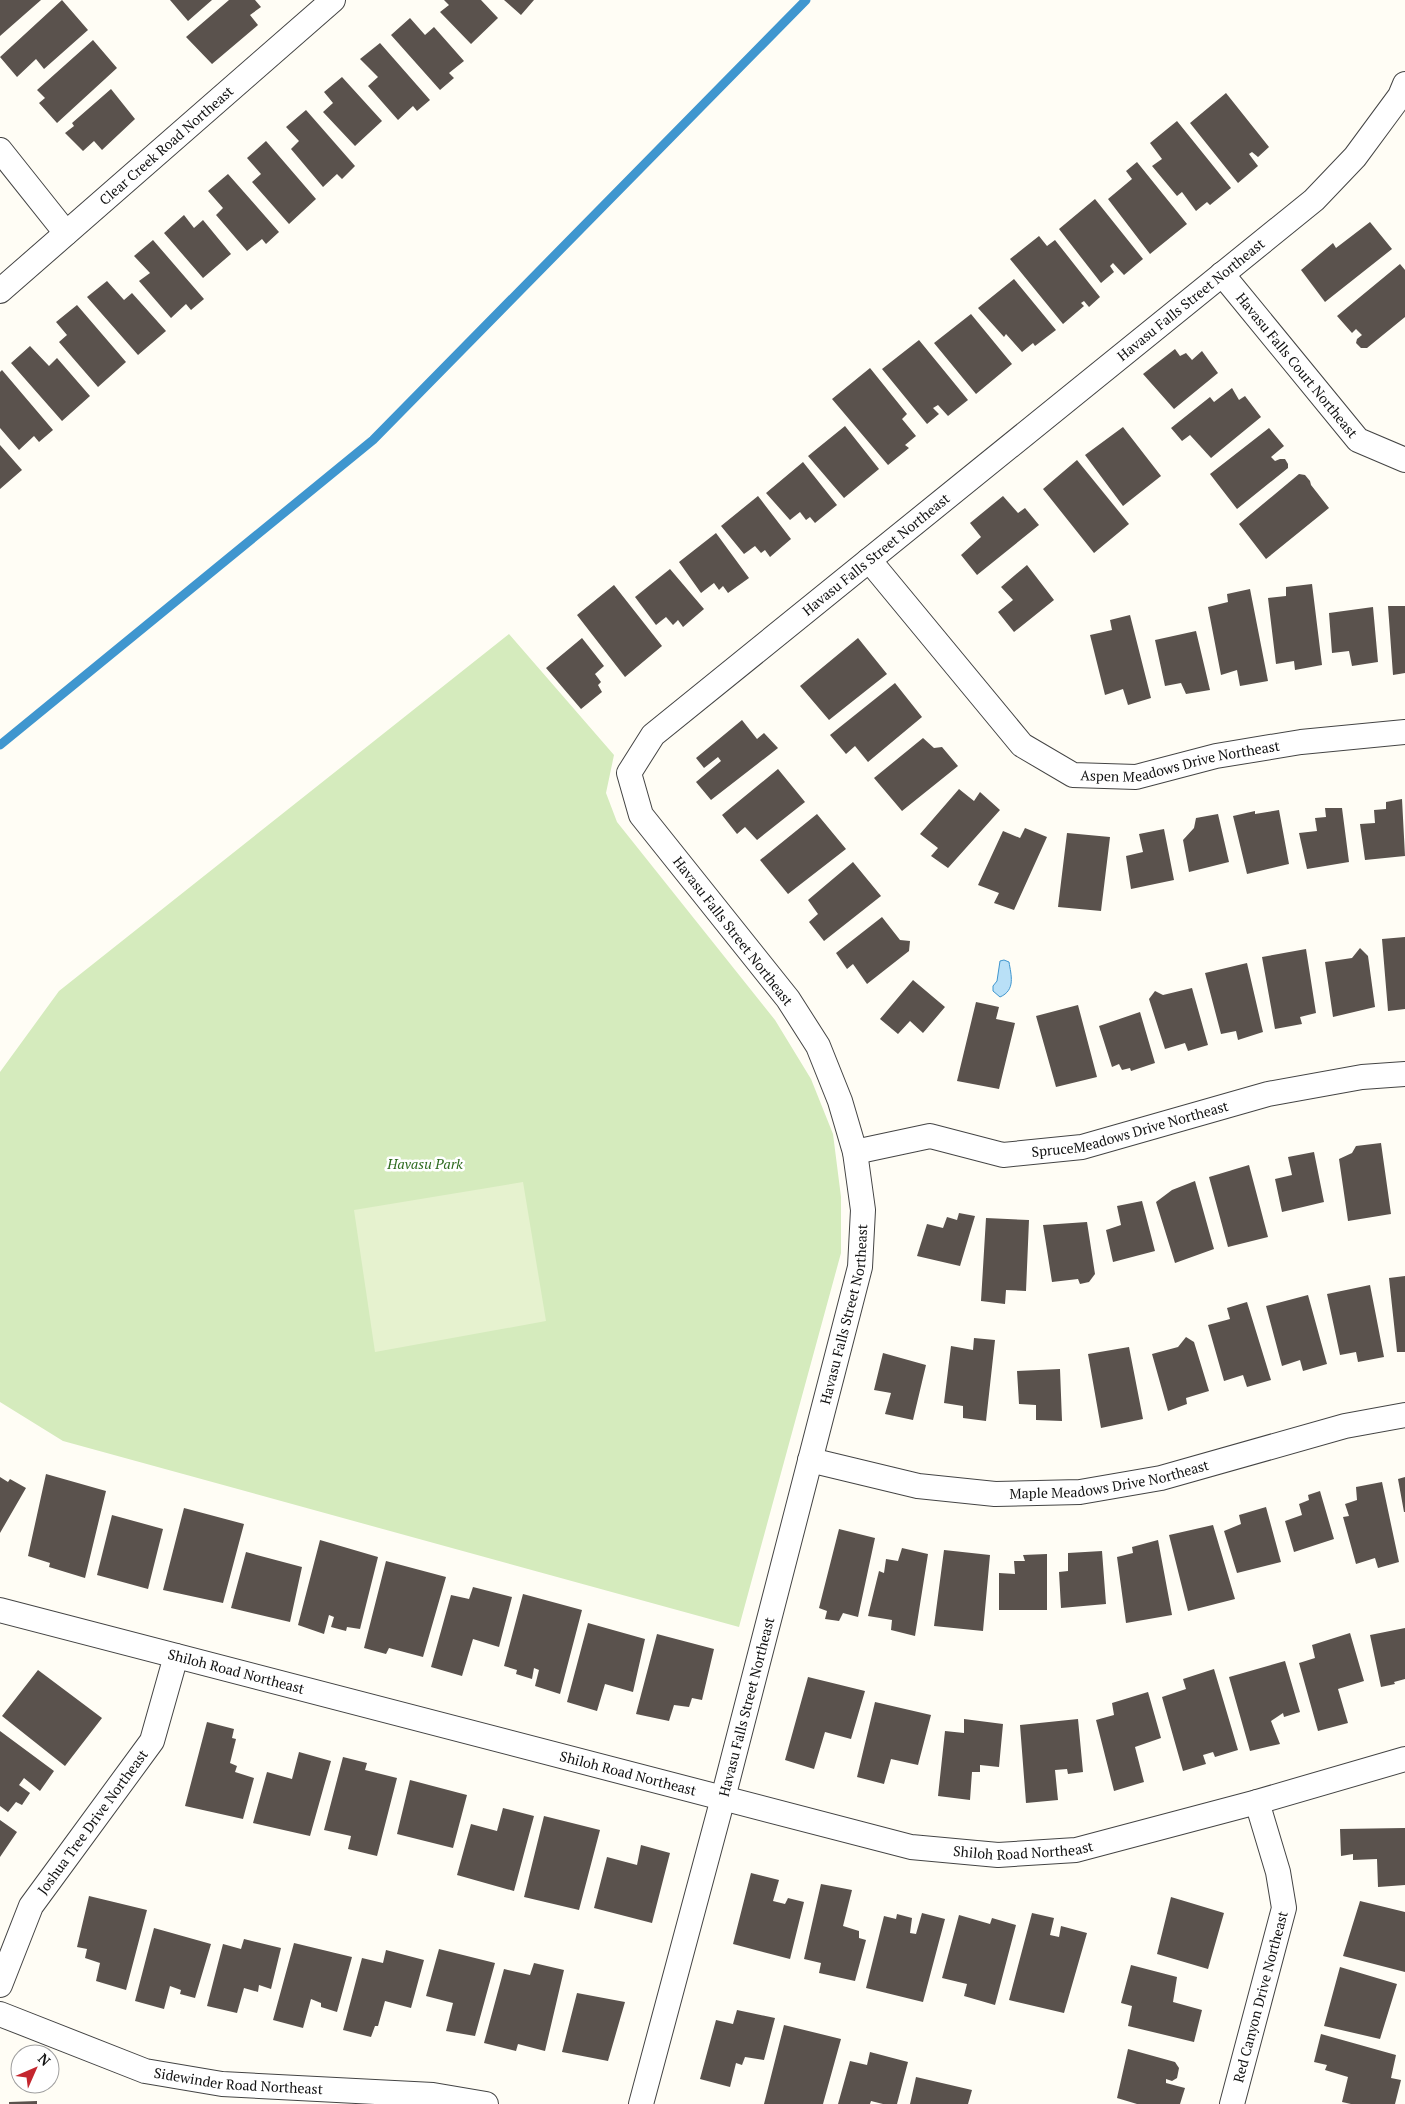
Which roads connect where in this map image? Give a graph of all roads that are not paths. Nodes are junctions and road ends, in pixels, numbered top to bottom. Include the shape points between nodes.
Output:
1 (333, 0) edge
2 (1405, 84) edge
3 (0, 150) edge
4 (66, 233) junction
5 (1222, 274) junction
6 (0, 291) edge
7 (1405, 460) edge
8 (869, 560) junction
9 (1405, 732) edge
10 (1405, 1074) edge
11 (855, 1152) junction
12 (1405, 1415) edge
13 (810, 1460) junction
14 (0, 1610) edge
15 (176, 1656) junction
16 (1405, 1759) edge
17 (723, 1798) junction
18 (1257, 1802) junction
19 (0, 1985) edge
20 (0, 2014) edge
21 (486, 2104) edge
22 (641, 2104) edge
23 (1232, 2104) edge

1 - 4 street, Clear Creek Road Northeast
2 - 5 street, Havasu Falls Street Northeast via 1400,96 1355,157 1314,200
3 - 4 street
4 - 6 street, Clear Creek Road Northeast
5 - 7 street, Havasu Falls Court Northeast via 1358,440
5 - 8 street, Havasu Falls Street Northeast
8 - 9 street, Aspen Meadows Drive Northeast via 1022,746 1073,775 1136,777 1226,755 1301,742
8 - 11 street, Havasu Falls Street Northeast via 653,735 629,773 641,815 788,999 818,1046 840,1101
10 - 11 street, SpruceMeadows Drive Northeast via 1362,1077 1268,1094 1082,1147 1003,1155 930,1136
11 - 13 street, Havasu Falls Street Northeast via 863,1210 860,1267
12 - 13 street, Maple Meadows Drive Northeast via 1345,1426 1161,1478 1080,1492 995,1494 918,1486
13 - 17 street, Havasu Falls Street Northeast
14 - 15 street, Shiloh Road Northeast
15 - 17 street, Shiloh Road Northeast
15 - 19 street, Joshua Tree Drive Northeast via 152,1741 31,1906
16 - 18 street, Shiloh Road Northeast
17 - 18 street, Shiloh Road Northeast via 911,1847 998,1856 1076,1850
17 - 22 street, Havasu Falls Street Northeast
18 - 23 street, Red Canyon Drive Northeast via 1278,1872 1284,1908
20 - 21 street, Sidewinder Road Northeast via 145,2070 222,2084 433,2095

